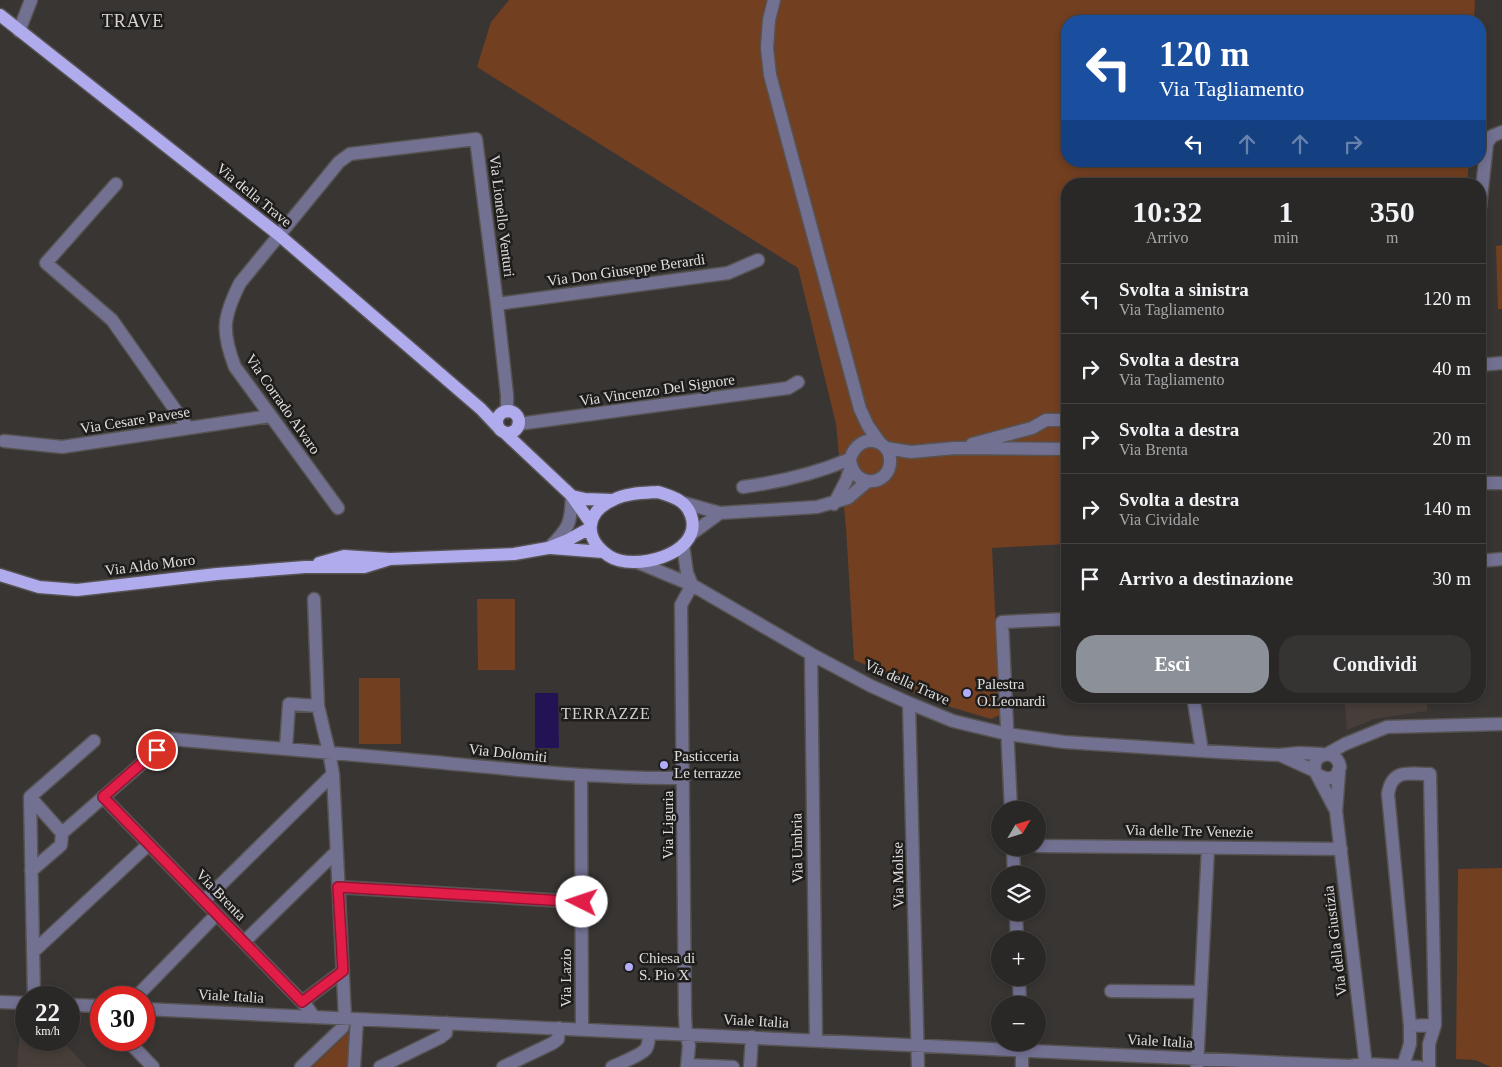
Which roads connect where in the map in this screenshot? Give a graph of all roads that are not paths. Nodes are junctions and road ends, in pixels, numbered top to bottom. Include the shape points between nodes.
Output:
1 (31, 0) edge
2 (774, 0) edge
3 (0, 15) edge
4 (19, 31) junction
5 (1502, 132) edge
6 (1486, 152) edge
7 (116, 184) dead end
8 (278, 236) junction
9 (758, 260) dead end
10 (497, 304) junction
11 (1502, 363) edge
12 (1486, 365) edge
13 (798, 382) dead end
14 (481, 409) junction
15 (860, 409) junction
16 (505, 412) junction
17 (270, 416) junction
18 (1061, 420) edge
19 (518, 426) junction
20 (188, 428) junction
21 (501, 429) junction
22 (4, 441) dead end
23 (858, 445) junction
24 (883, 446) junction
25 (955, 448) junction
26 (1061, 449) edge
27 (912, 452) junction
28 (529, 454) junction
29 (851, 463) junction
30 (888, 471) junction
31 (868, 481) junction
32 (1486, 483) edge
33 (1502, 483) edge
34 (743, 487) dead end
35 (572, 496) junction
36 (613, 500) junction
37 (684, 503) junction
38 (834, 504) junction
39 (338, 508) dead end
40 (720, 513) junction
41 (590, 525) junction
42 (687, 540) junction
43 (548, 548) junction
44 (603, 552) junction
45 (1502, 559) edge
46 (1486, 560) edge
47 (637, 562) junction
48 (0, 575) edge
49 (692, 585) junction
50 (314, 599) dead end
51 (1061, 618) edge
52 (811, 654) junction
53 (909, 703) junction
54 (1194, 703) edge
55 (318, 706) junction
56 (1502, 724) edge
57 (1007, 734) junction
58 (1360, 739) junction
59 (94, 741) dead end
60 (286, 748) junction
61 (1202, 751) junction
62 (329, 752) junction
63 (1325, 754) junction
64 (1280, 755) junction
65 (1339, 769) junction
66 (1316, 773) junction
67 (333, 774) junction
68 (581, 776) junction
69 (684, 778) junction
70 (30, 797) junction
71 (103, 797) junction
72 (1011, 801) edge
73 (1336, 812) junction
74 (62, 834) junction
75 (149, 844) junction
76 (1046, 846) edge
77 (1208, 848) junction
78 (1341, 849) junction
79 (337, 850) junction
80 (31, 871) junction
81 (338, 887) junction
82 (204, 901) junction
83 (582, 902) junction
84 (217, 914) junction
85 (244, 942) junction
86 (34, 951) junction
87 (343, 971) junction
88 (34, 986) edge
89 (147, 986) edge
90 (1111, 991) dead end
91 (1201, 992) junction
92 (0, 1002) edge
93 (302, 1002) junction
94 (15, 1003) edge
95 (155, 1010) edge
96 (314, 1017) junction
97 (351, 1018) junction
98 (447, 1023) junction
99 (1435, 1025) junction
100 (1410, 1026) junction
101 (559, 1028) junction
102 (582, 1029) junction
103 (649, 1033) junction
104 (686, 1034) junction
105 (752, 1037) junction
106 (816, 1040) junction
107 (918, 1046) junction
108 (991, 1046) edge
109 (1046, 1048) edge
110 (138, 1051) edge
111 (1022, 1051) edge
112 (1197, 1063) edge
113 (620, 1065) edge
114 (1366, 1065) edge
115 (687, 1066) edge
116 (1403, 1066) edge
117 (153, 1067) edge
118 (301, 1067) edge
119 (354, 1067) edge
120 (380, 1067) edge
121 (503, 1067) edge
122 (733, 1067) edge
123 (750, 1067) edge
124 (918, 1067) edge
125 (1022, 1067) edge
126 (1418, 1067) edge
127 (1429, 1067) edge

1 - 4 street
2 - 15 street via 766,48 770,75
3 - 4 main road, Via della Trave
4 - 8 main road, Via della Trave
5 - 6 street via 1492,136
7 - 20 street via 46,262 112,320
8 - 10 street, Via Lionello Venturi via 339,162 350,154 476,139
8 - 14 main road, Via della Trave
8 - 17 street, Via Corrado Alvaro via 240,283 225,321 228,348 235,367
9 - 10 street, Via Don Giuseppe Berardi via 728,273
10 - 16 street, Via Lionello Venturi via 507,395
11 - 12 street
13 - 19 street, Via Vincenzo Del Signore via 788,388
14 - 16 main road
14 - 21 main road, Via della Trave
15 - 23 street
15 - 24 street
16 - 19 main road, Via della Trave via 516,415
16 - 21 main road via 497,421
17 - 20 street, Via Cesare Pavese
17 - 39 street, Via Corrado Alvaro
18 - 25 street via 1046,420 1032,428
19 - 21 main road via 514,431
19 - 28 main road, Via della Trave
20 - 22 street, Via Cesare Pavese via 62,448
21 - 28 main road, Via della Trave
23 - 24 street via 872,441
23 - 29 street via 852,451
24 - 27 street
24 - 30 street via 890,455
25 - 26 street
25 - 27 street
27 - 30 street
28 - 35 main road, Via della Trave
29 - 31 street via 854,474
29 - 34 street via 775,483
29 - 38 street
30 - 31 street via 883,477
31 - 38 street via 848,498
32 - 33 street
35 - 36 main road
35 - 41 main road, Via della Trave
35 - 43 street via 570,523
36 - 37 main road via 658,492
36 - 41 main road via 594,515
37 - 40 street
37 - 42 main road via 693,525
38 - 40 street
40 - 42 street
41 - 43 main road, Via Aldo Moro via 568,540
41 - 44 main road, Via della Trave via 593,539
42 - 47 main road, Via della Trave via 670,554
42 - 49 street via 687,573
43 - 44 main road, Via Aldo Moro
43 - 48 main road, Via Aldo Moro via 514,554 390,559 344,556 305,567 77,590 39,587
44 - 47 main road, Via della Trave via 614,558
45 - 46 street
47 - 49 street, Via della Trave
49 - 52 street, Via della Trave
49 - 69 street, Via Liguria via 681,605
50 - 55 street
51 - 57 street via 1002,622
52 - 53 street, Via della Trave
52 - 106 street, Via Umbria
53 - 57 street, Via della Trave via 953,721
53 - 107 street, Via Molise
54 - 61 street
55 - 60 street via 289,704
55 - 62 street
56 - 58 street, Via della Giustizia via 1388,727
57 - 61 street, Via della Trave via 1064,742
57 - 72 street
58 - 63 street, Via della Giustizia
58 - 65 street, Via della Giustizia
59 - 70 street
60 - 62 street, Via Dolomiti
60 - 71 street, Via Dolomiti via 170,739
61 - 64 street, Via della Trave
62 - 67 street
62 - 68 street, Via Dolomiti
63 - 64 street, Via della Trave
63 - 65 street via 1336,758
63 - 66 street via 1315,761
64 - 66 street, Via della Trave
65 - 66 street via 1336,776 1327,779
65 - 73 street, Via della Giustizia
66 - 73 street, Via della Giustizia
67 - 79 street
67 - 82 street
68 - 69 street, Via Dolomiti
68 - 83 street, Via Lazio
69 - 104 street, Via Liguria
70 - 74 street
70 - 80 street
71 - 74 street
71 - 75 street, Via Brenta
73 - 78 street, Via della Giustizia
74 - 80 street via 61,845
75 - 82 street, Via Brenta
75 - 86 street
76 - 77 street, Via delle Tre Venezie
77 - 78 street, Via delle Tre Venezie
77 - 91 street
78 - 114 street, Via della Giustizia
79 - 81 street
79 - 85 street
80 - 86 street
81 - 83 street
81 - 87 street
82 - 84 street, Via Brenta
83 - 102 street, Via Lazio
84 - 85 street, Via Brenta
84 - 89 street
85 - 93 street, Via Brenta
86 - 88 street
87 - 93 street
87 - 97 street
90 - 91 street
91 - 112 street
92 - 94 street
93 - 96 street, Via Brenta
95 - 96 street, Viale Italia
96 - 97 street, Viale Italia
97 - 98 street, Viale Italia
97 - 118 street
97 - 119 street
98 - 101 street, Viale Italia
98 - 120 street via 446,1033 441,1037
99 - 100 street
99 - 100 street via 1430,774 1402,774 1394,777 1388,794
99 - 127 street via 1429,1044
100 - 116 street via 1410,1044
101 - 102 street, Viale Italia
101 - 121 street via 558,1038 553,1043
102 - 103 street, Viale Italia
103 - 104 street, Viale Italia
103 - 113 street via 646,1049
104 - 105 street, Viale Italia
104 - 115 street, Via Liguria via 689,1045
105 - 106 street, Viale Italia
105 - 123 street
106 - 107 street, Viale Italia
107 - 108 street, Viale Italia
107 - 124 street, Via Molise
109 - 112 street, Viale Italia
110 - 117 street
111 - 125 street
112 - 114 street, Viale Italia
114 - 116 street, Viale Italia
115 - 122 street
116 - 126 street, Viale Italia

